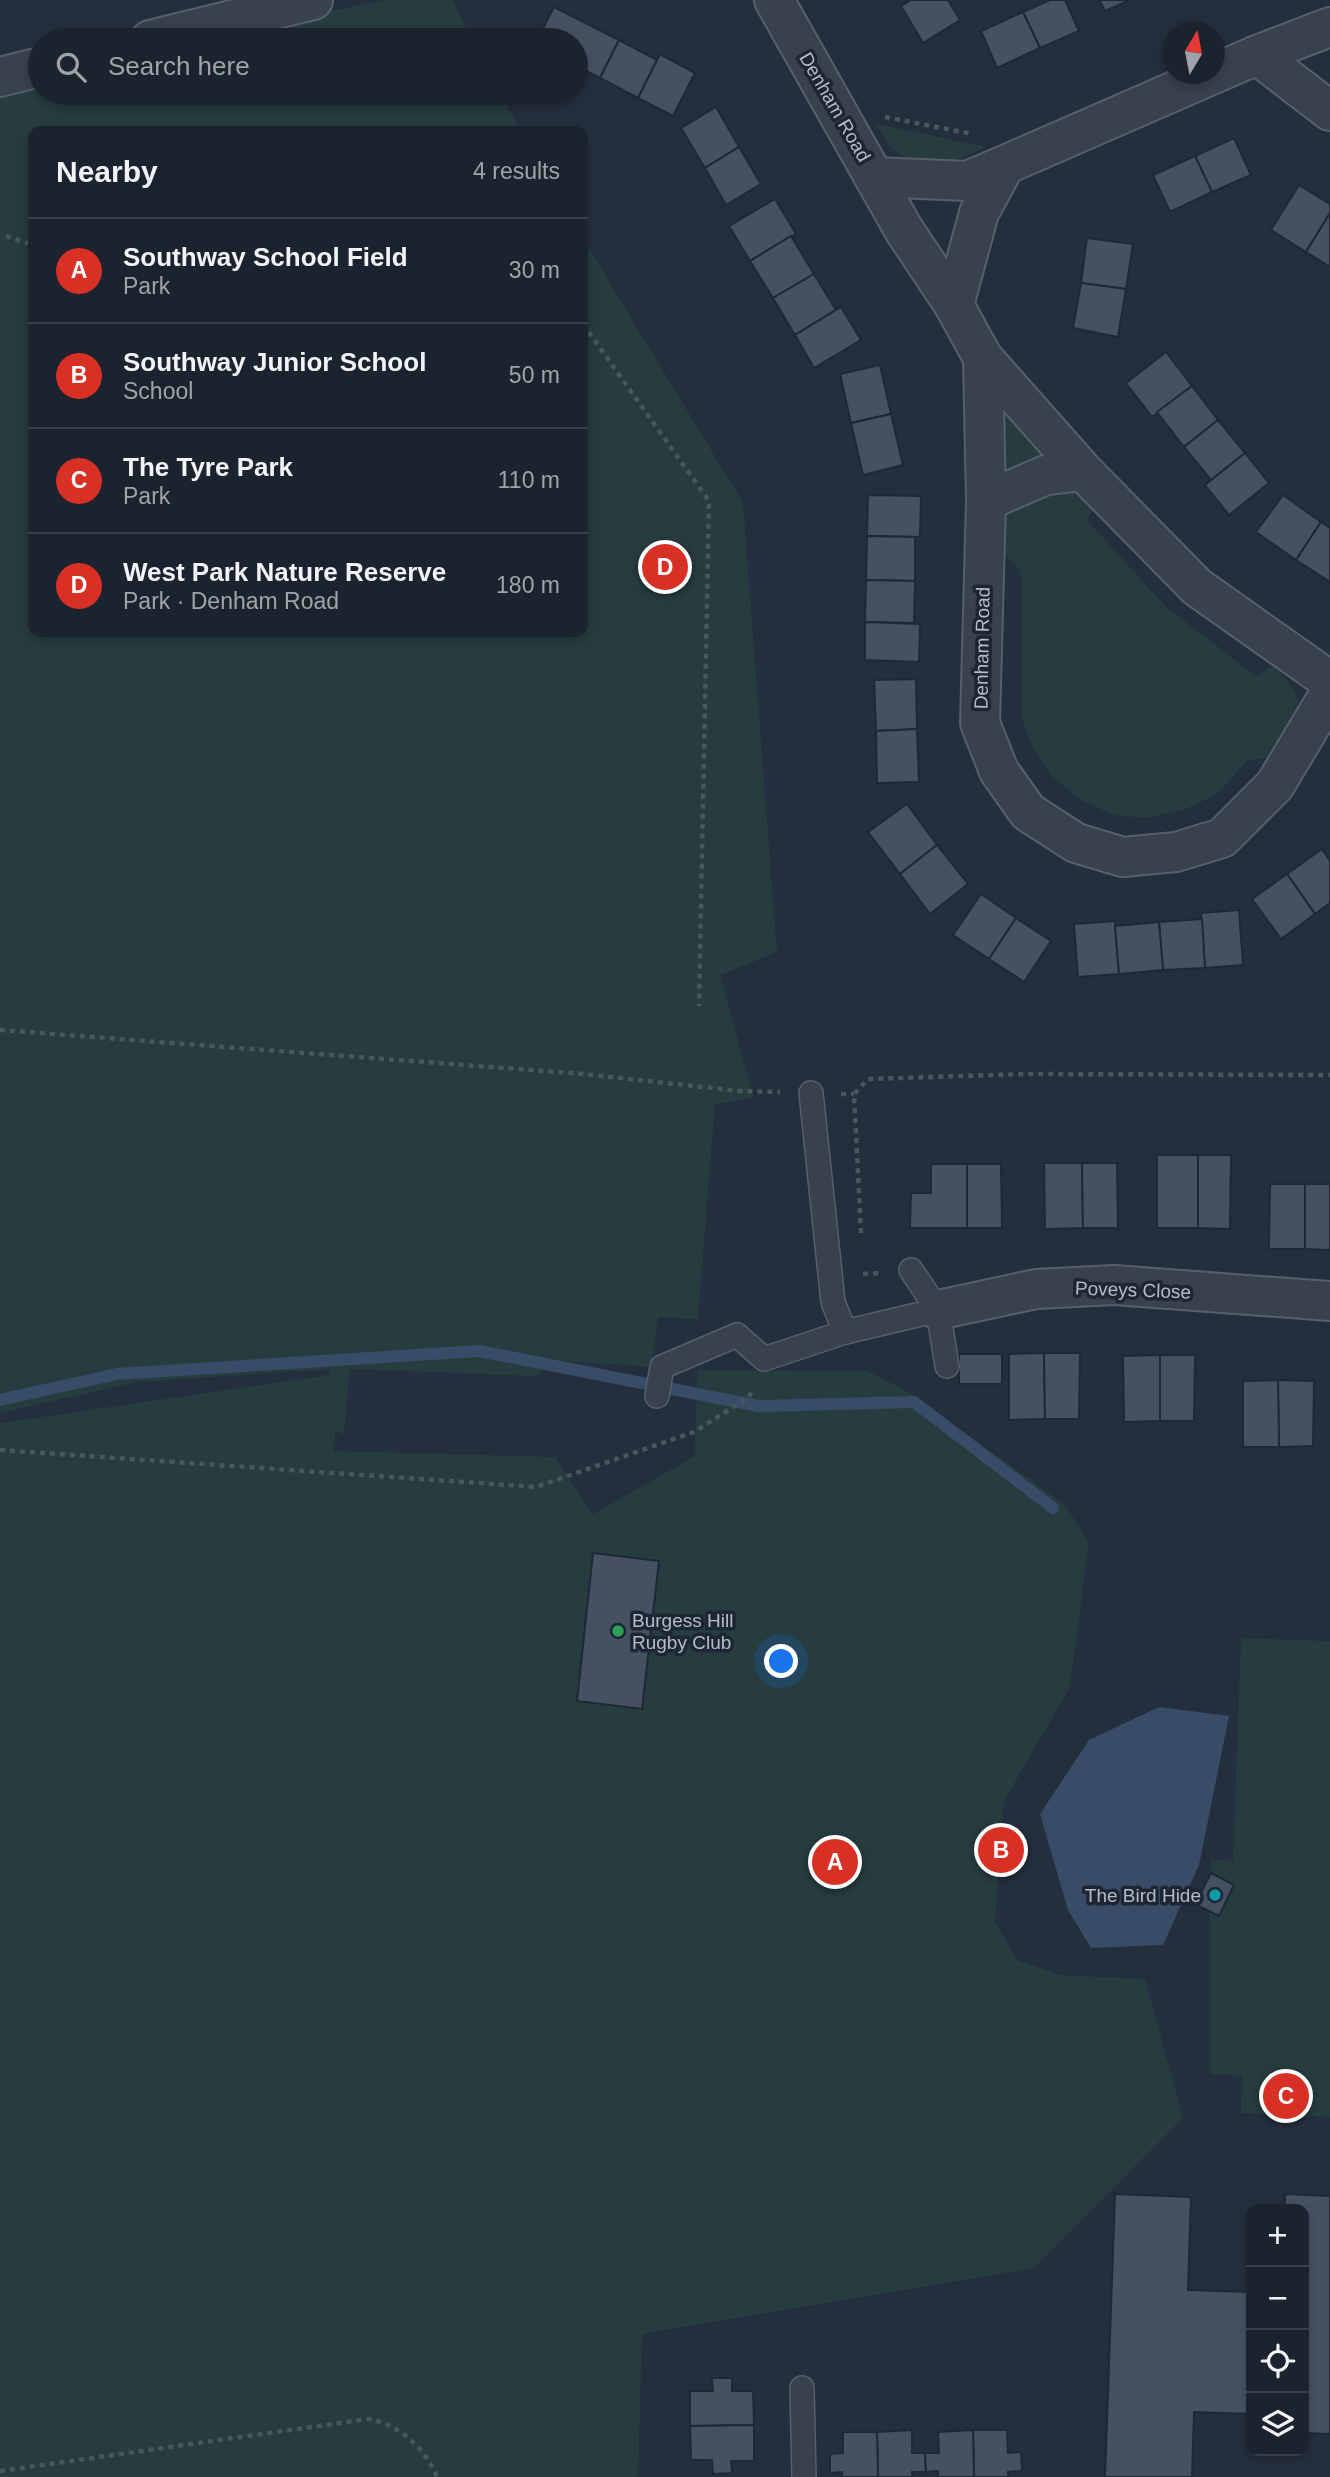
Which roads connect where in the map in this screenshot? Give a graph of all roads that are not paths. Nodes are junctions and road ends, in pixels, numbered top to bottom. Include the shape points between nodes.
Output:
1 (313, 0) edge
2 (774, 0) edge
3 (1330, 27) edge
4 (199, 28) edge
5 (1257, 55) junction
6 (28, 70) edge
7 (0, 77) edge
8 (1330, 111) edge
9 (1005, 165) junction
10 (874, 177) junction
11 (954, 305) junction
12 (983, 358) junction
13 (1083, 471) junction
14 (986, 501) junction
15 (1330, 681) edge
16 (1330, 693) edge
17 (811, 1093) road end
18 (911, 1269) road end
19 (1330, 1301) edge
20 (938, 1310) junction
21 (845, 1332) junction
22 (947, 1366) dead end
23 (659, 1386) dead end
24 (802, 2388) dead end
25 (804, 2477) edge

1 - 4 street
2 - 10 street, Denham Road
3 - 5 street
5 - 8 street
5 - 9 street
6 - 7 street
9 - 10 street via 967,181
9 - 11 street via 979,213
10 - 11 street, Denham Road
11 - 12 street, Denham Road
12 - 13 street, Denham Road
12 - 14 street, Denham Road
13 - 14 street via 1046,475
13 - 15 street, Denham Road via 1197,587
14 - 16 street, Denham Road via 980,723 999,771 1028,812 1076,843 1123,857 1176,852 1222,838 1275,785
17 - 21 lane via 833,1303
18 - 20 lane
19 - 20 street, Poveys Close via 1114,1285 1036,1290
20 - 21 lane
20 - 22 lane
21 - 23 lane via 764,1359 737,1335 663,1367
24 - 25 lane

